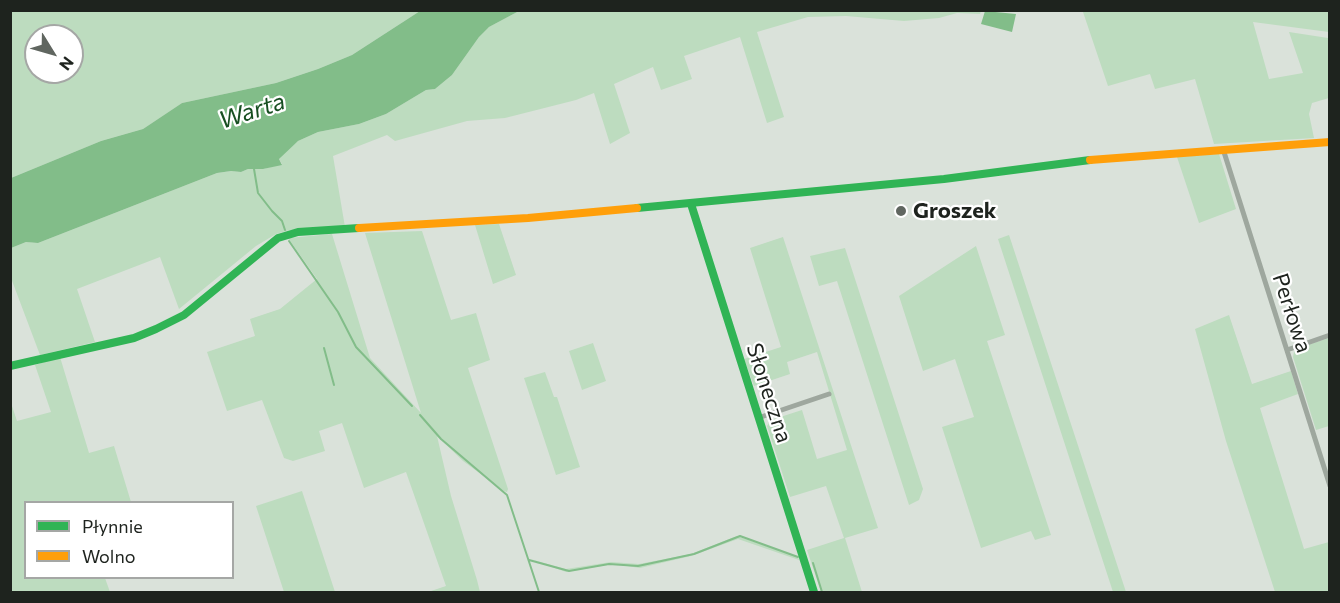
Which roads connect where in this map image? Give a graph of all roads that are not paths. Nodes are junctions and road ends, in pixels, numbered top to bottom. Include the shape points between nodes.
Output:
1 (1329, 142) edge
2 (1223, 149) junction
3 (691, 204) junction
4 (1329, 335) edge
5 (1287, 350) junction
6 (10, 366) edge
7 (829, 394) dead end
8 (758, 418) junction
9 (1329, 486) edge
10 (814, 592) edge

1 - 2 street
2 - 3 street via 1065,162 944,179
2 - 5 street, Perłowa
3 - 6 street via 298,232 278,238 184,315 156,329
3 - 8 street, Słoneczna
4 - 5 street
5 - 9 street, Perłowa
7 - 8 street
8 - 10 street, Słoneczna

